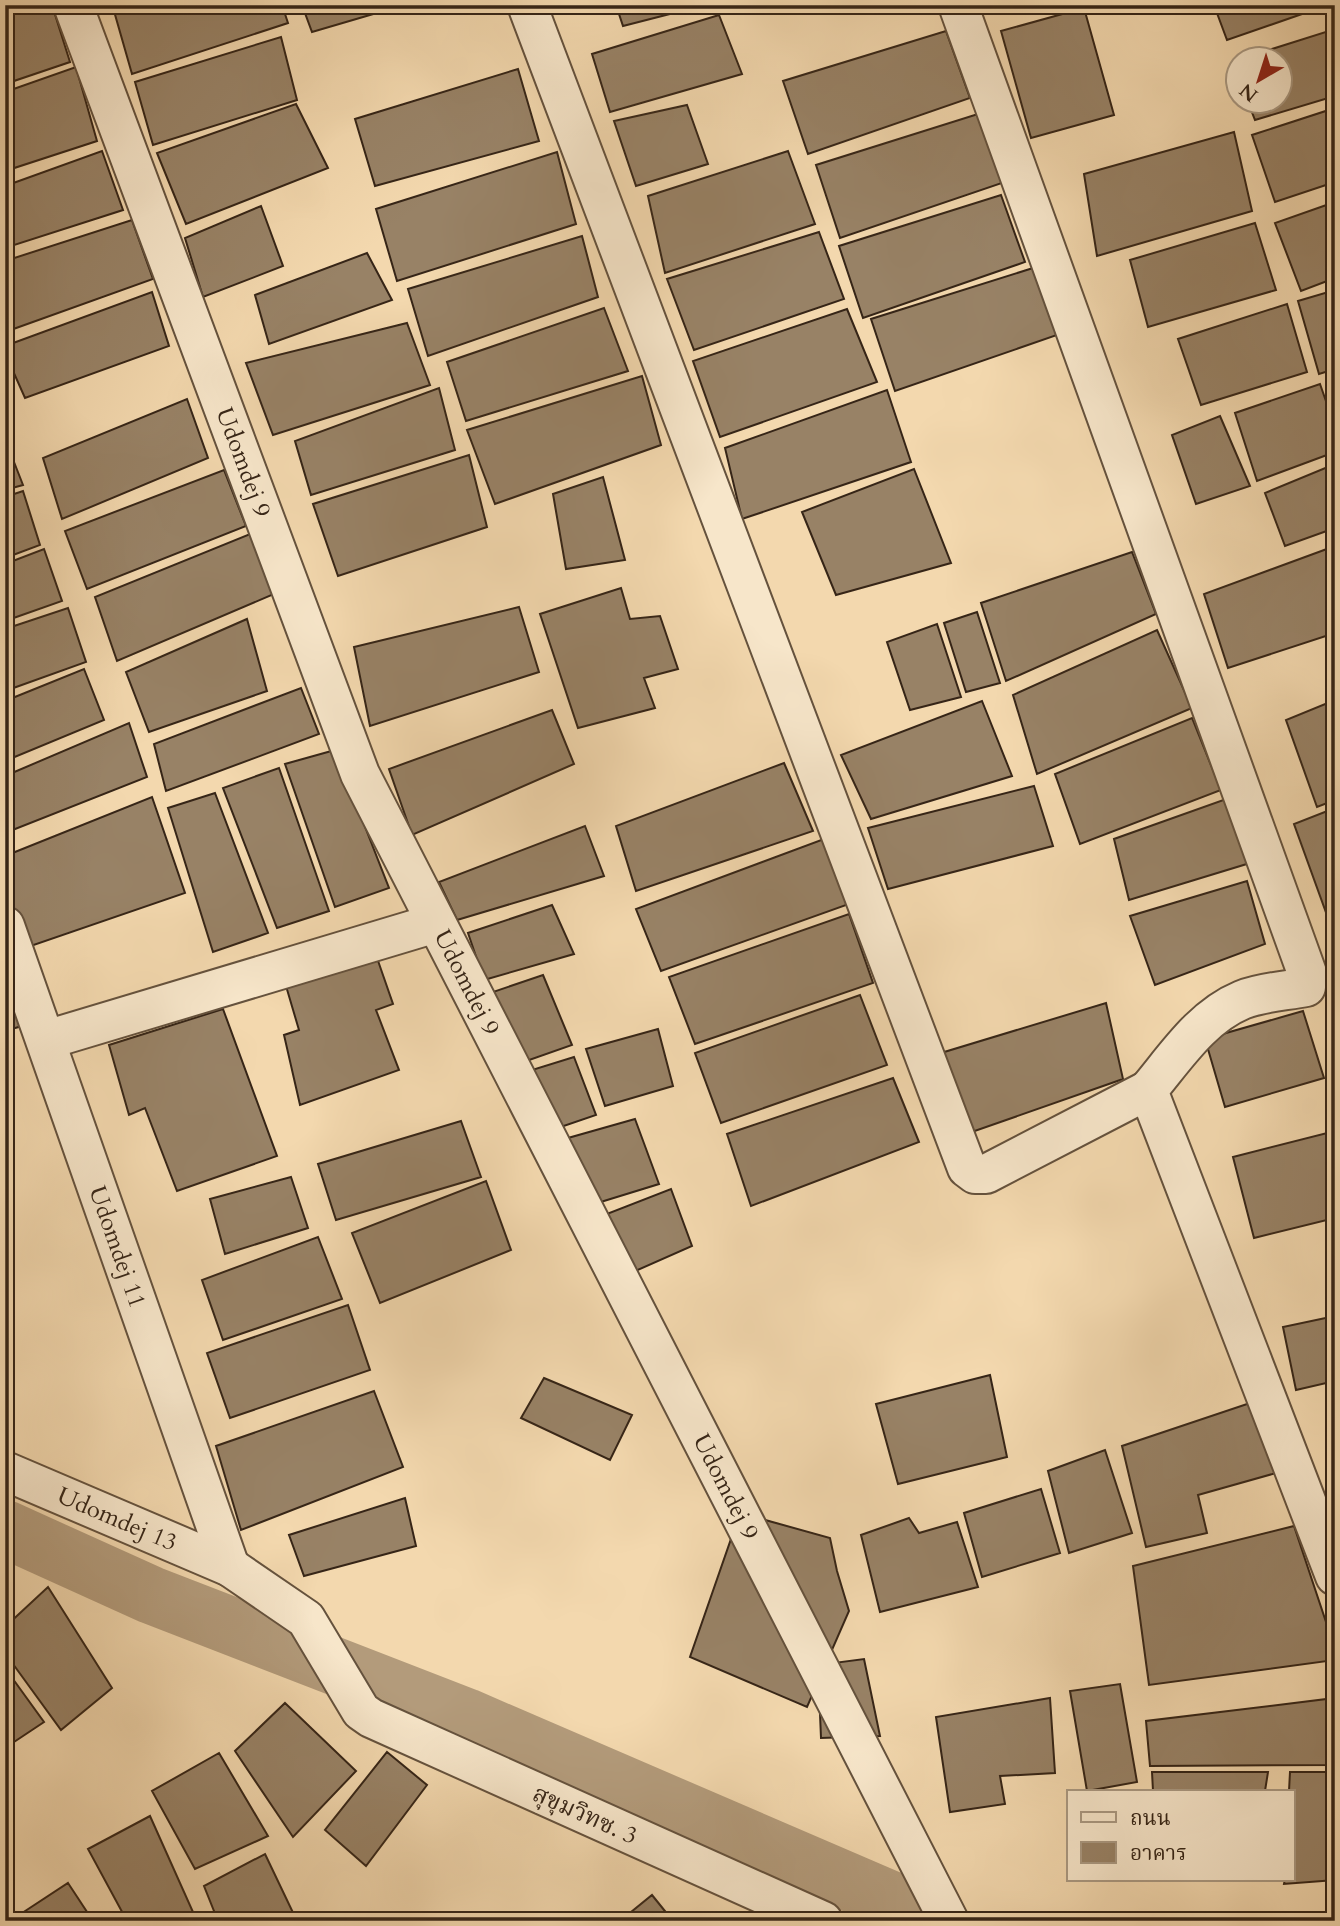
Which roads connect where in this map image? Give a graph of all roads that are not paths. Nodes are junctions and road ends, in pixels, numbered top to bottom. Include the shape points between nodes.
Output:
1 (73, 5) edge
2 (527, 5) edge
3 (958, 5) edge
4 (436, 923) junction
5 (5, 926) edge
6 (1320, 982) edge
7 (46, 1040) junction
8 (1148, 1090) junction
9 (5, 1471) edge
10 (230, 1567) junction
11 (1335, 1576) edge
12 (306, 1619) joint
13 (823, 1921) edge
14 (949, 1921) edge

1 - 4 street, Udomdej 9 via 360,774
2 - 8 street via 967,1168 986,1174
3 - 6 street via 1307,973
4 - 7 street
4 - 14 street, Udomdej 9
5 - 7 street, Udomdej 11
6 - 8 street via 1243,1000 1218,1013 1192,1036
7 - 10 street, Udomdej 11
8 - 11 street
9 - 10 street, Udomdej 13
10 - 12 street, Udomdej 13
12 - 13 street, สุขุมวิทซ. 3 via 361,1712 371,1718

